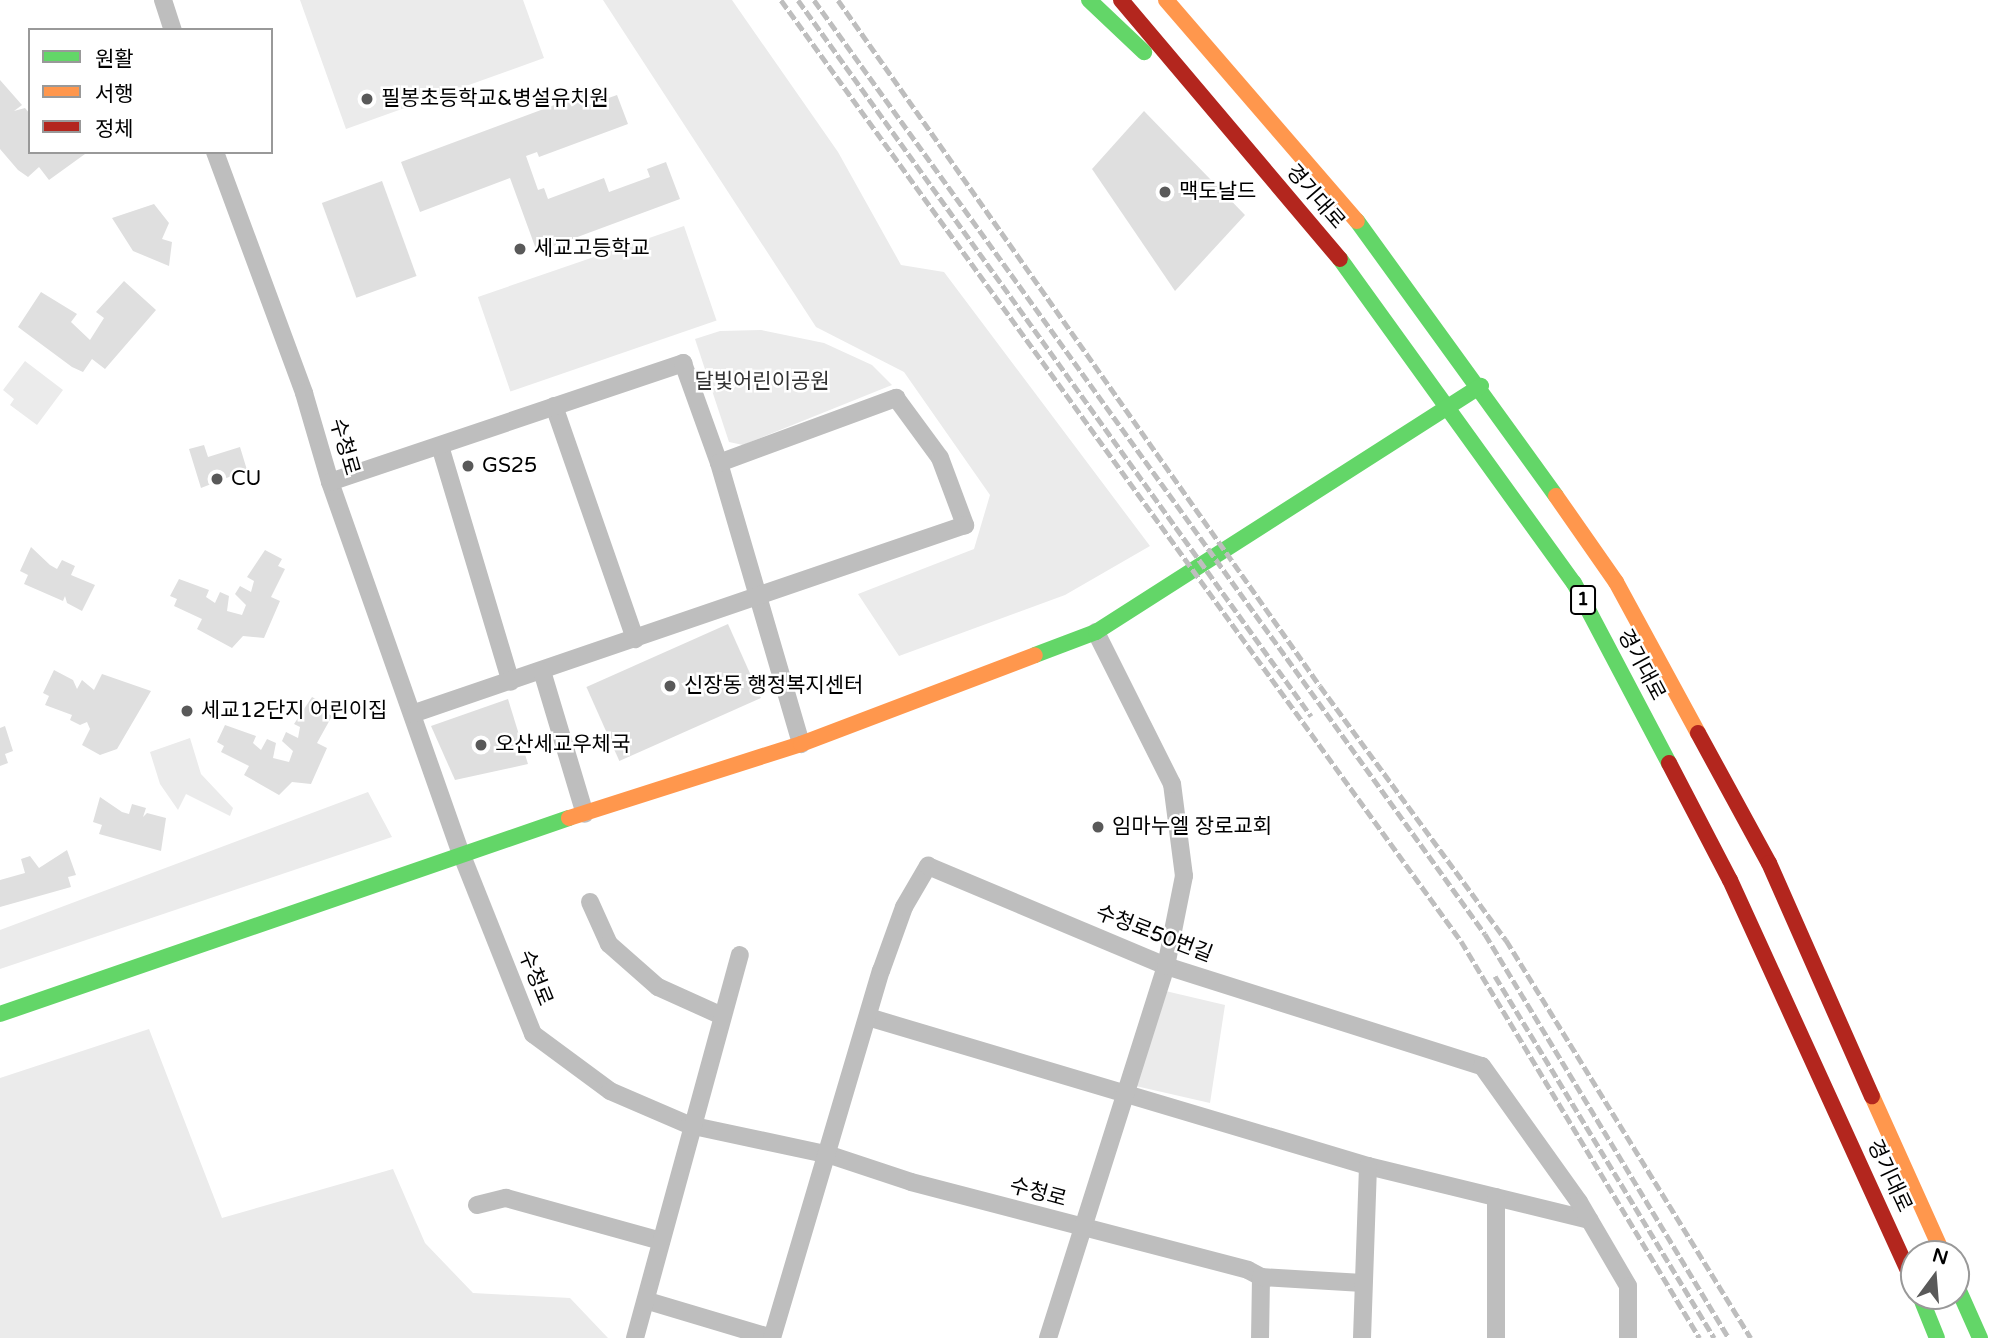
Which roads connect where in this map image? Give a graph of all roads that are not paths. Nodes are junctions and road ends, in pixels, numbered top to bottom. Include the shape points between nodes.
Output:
1 (163, 0) edge
2 (1089, 0) edge
3 (1121, 0) edge
4 (1166, 0) edge
5 (1192, 0) edge
6 (172, 28) edge
7 (1232, 72) junction
8 (1200, 96) junction
9 (216, 154) edge
10 (1481, 386) junction
11 (554, 406) junction
12 (1446, 408) junction
13 (440, 446) junction
14 (719, 463) junction
15 (330, 482) junction
16 (757, 597) junction
17 (1096, 632) junction
18 (635, 639) junction
19 (542, 671) junction
20 (512, 682) junction
21 (412, 714) junction
22 (801, 744) junction
23 (585, 814) junction
24 (461, 853) junction
25 (590, 902) dead end
26 (740, 955) dead end
27 (1166, 967) junction
28 (0, 1014) edge
29 (720, 1015) junction
30 (869, 1017) junction
31 (1122, 1094) junction
32 (690, 1125) junction
33 (830, 1155) junction
34 (1368, 1166) junction
35 (1496, 1197) junction
36 (477, 1205) dead end
37 (1589, 1220) junction
38 (1080, 1228) junction
39 (1936, 1240) edge
40 (661, 1241) junction
41 (1900, 1252) edge
42 (1261, 1278) junction
43 (1363, 1283) junction
44 (648, 1301) junction
45 (1926, 1310) edge
46 (1968, 1310) edge
47 (635, 1338) edge
48 (772, 1338) edge
49 (1048, 1338) edge
50 (1260, 1338) edge
51 (1362, 1338) edge
52 (1496, 1338) edge
53 (1628, 1338) edge
54 (1937, 1338) edge
55 (1980, 1338) edge

1 - 6 street
2 - 8 main road
3 - 8 main road, 경기대로 / 1
4 - 7 main road, 경기대로 / 1
5 - 7 main road
7 - 10 main road, 경기대로 / 1 via 1384,253
8 - 12 main road, 경기대로 / 1 via 1340,258
9 - 15 street, 수청로 via 304,393
10 - 12 main road
10 - 39 main road, 경기대로 / 1 via 1616,582 1769,863
11 - 13 street
11 - 14 street via 683,363
11 - 18 street
12 - 17 main road
12 - 41 main road, 경기대로 / 1 via 1580,595 1730,880
13 - 15 street
13 - 20 street
14 - 16 street
14 - 16 street via 895,398 940,457 965,525
15 - 21 street, 수청로
16 - 18 street
16 - 22 street
17 - 22 main road
17 - 27 street via 1172,784 1184,876
18 - 19 street
19 - 20 street
19 - 23 street
20 - 21 street
21 - 24 street, 수청로
22 - 23 main road
23 - 24 main road
24 - 28 main road
24 - 32 street, 수청로 via 533,1034 610,1091
25 - 29 street via 608,944 618,953 658,987
26 - 29 street
27 - 30 street, 수청로50번길 via 928,866 904,906
27 - 31 street
27 - 37 street, 수청로50번길 via 1482,1066
29 - 32 street
30 - 31 street
30 - 33 street, 수청로50번길
31 - 34 street
31 - 38 street
32 - 33 street, 수청로
32 - 40 street
33 - 38 street, 수청로
33 - 48 street, 수청로50번길
34 - 35 street
34 - 43 street
35 - 37 street
35 - 52 street
36 - 40 street via 506,1198
37 - 53 street, 수청로50번길 via 1628,1286
38 - 42 street, 수청로
38 - 49 street
40 - 44 street
42 - 43 street, 수청로
42 - 50 street
43 - 51 street
44 - 47 street
44 - 48 street
45 - 54 main road
46 - 55 main road

